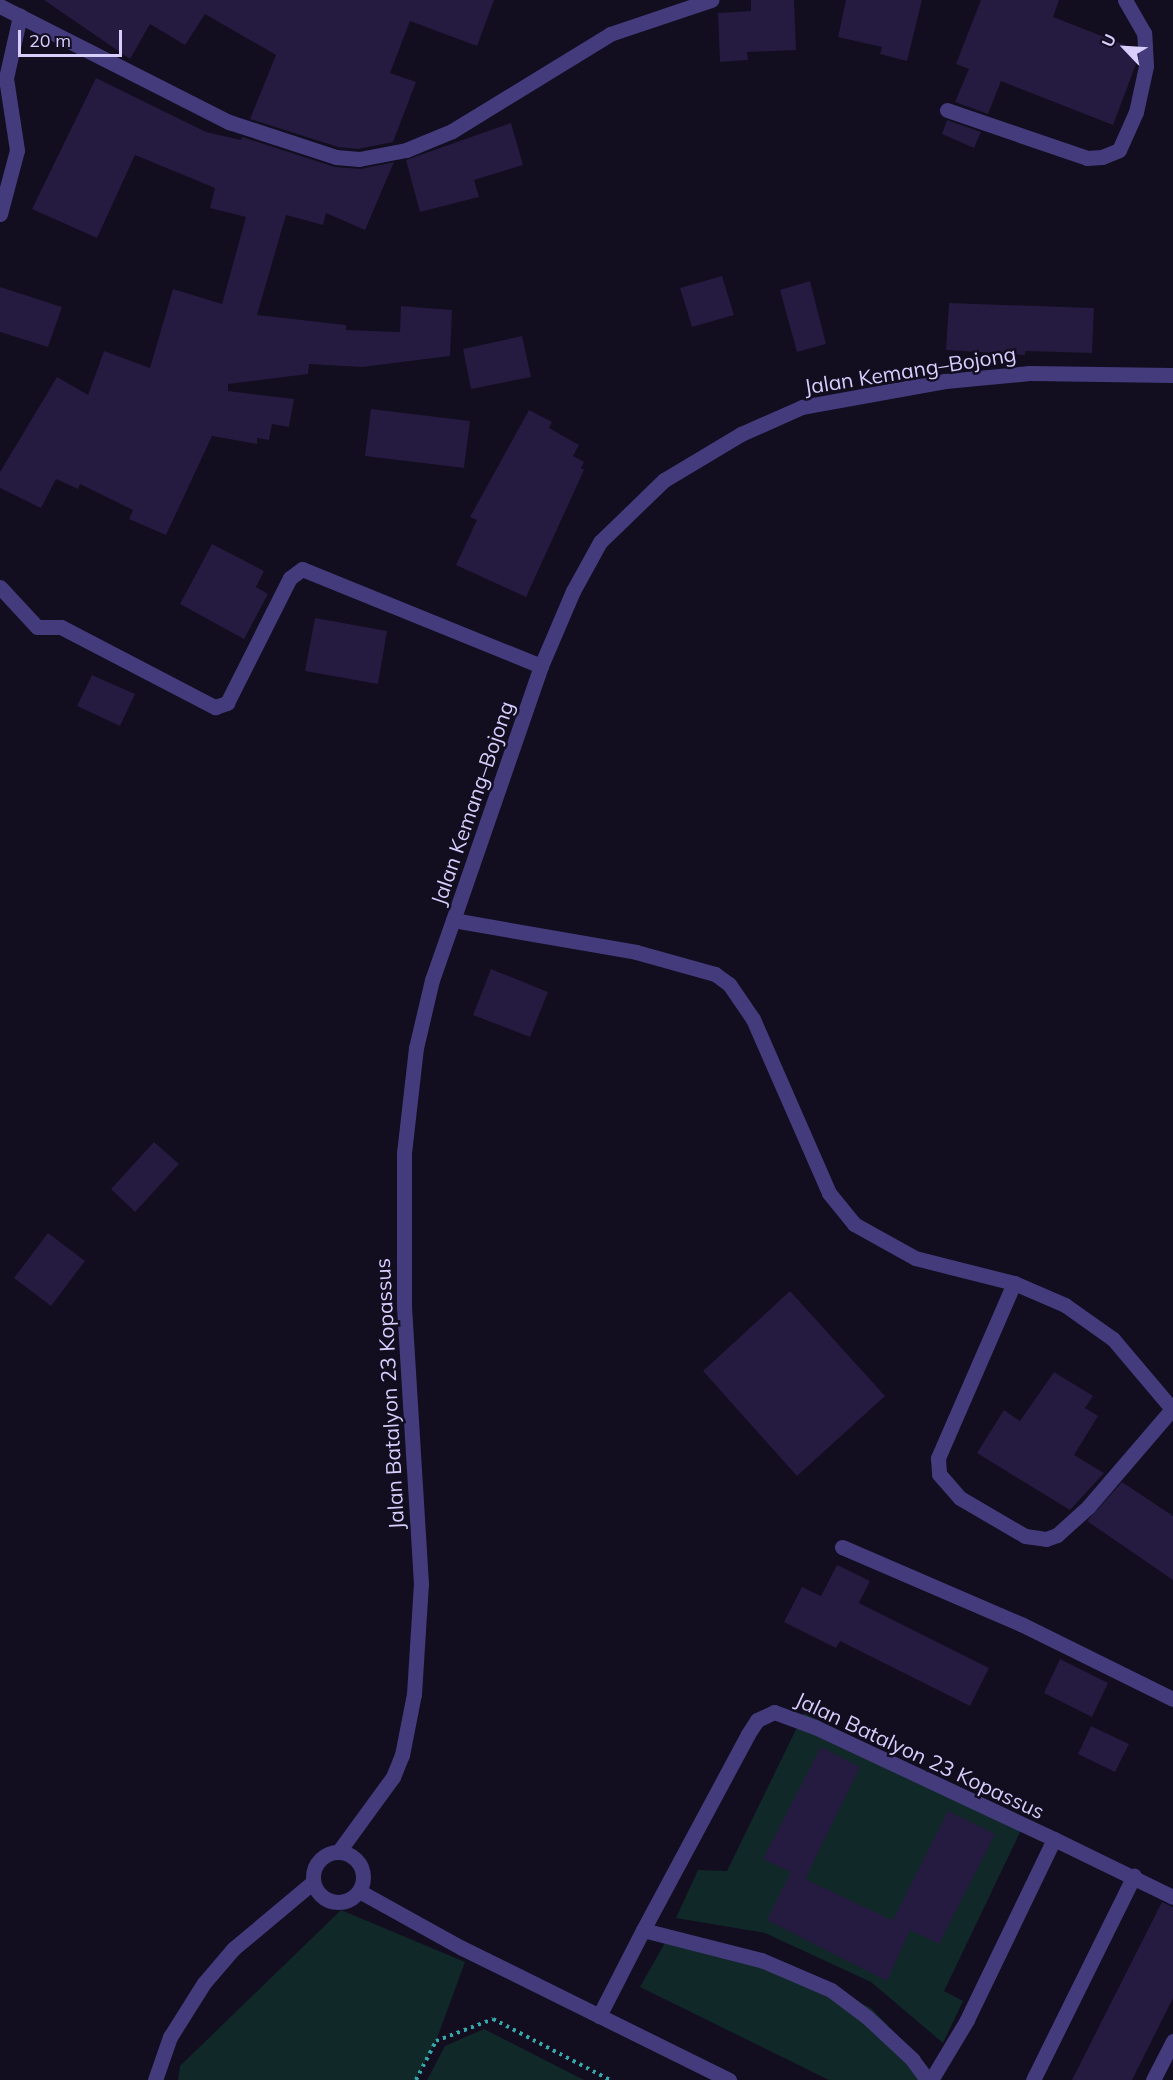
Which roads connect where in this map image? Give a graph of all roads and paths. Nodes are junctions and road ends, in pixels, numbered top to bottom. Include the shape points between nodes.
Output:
1 (711, 0) edge
2 (1125, 0) edge
3 (0, 6) edge
4 (20, 16) junction
5 (947, 110) dead end
6 (0, 214) edge
7 (1173, 375) edge
8 (0, 587) edge
9 (541, 666) junction
10 (453, 920) junction
11 (1014, 1282) junction
12 (1173, 1409) edge
13 (842, 1547) dead end
14 (1173, 1699) edge
15 (1054, 1839) junction
16 (339, 1851) junction
17 (1134, 1876) junction
18 (313, 1882) junction
19 (359, 1891) junction
20 (1173, 1897) edge
21 (644, 1930) junction
22 (599, 2016) junction
23 (1173, 2041) edge
24 (155, 2080) edge
25 (416, 2080) edge
26 (610, 2080) edge
27 (729, 2080) edge
28 (929, 2080) edge
29 (1033, 2080) edge
30 (1153, 2080) edge

1 - 4 street via 610,34 452,131 398,153 359,159 327,154 229,122
2 - 5 street via 1144,33 1147,59 1139,102 1119,150 1087,158
3 - 4 street
4 - 6 street via 6,78 17,150
7 - 9 street, Jalan Kemang–Bojong via 1030,373 945,381 802,407 772,418 664,480 615,524 573,591
8 - 9 street via 37,627 61,627 215,707 227,703 290,578 302,569
9 - 10 street, Jalan Kemang–Bojong
10 - 11 street, Jalan Kemang–Bojong via 636,952 715,974 729,984 753,1019 826,1185 854,1224 915,1258
10 - 16 street, Jalan Batalyon 23 Kopassus via 432,980 416,1048 404,1153 404,1307 421,1584 414,1694 402,1755 393,1777
11 - 12 street, Jalan Kemang–Bojong via 1065,1305 1113,1339
11 - 12 street via 938,1458 939,1474 960,1498 1025,1536 1046,1539 1057,1535 1088,1507
13 - 14 street via 1022,1624
15 - 17 street, Jalan Batalyon 23 Kopassus
15 - 21 street, Jalan Batalyon 23 Kopassus via 815,1727 774,1712 757,1720 748,1734
15 - 28 street, Jalan Batalyon 23 Kopassus via 968,2020
16 - 18 street via 324,1855 314,1867
16 - 19 street via 349,1854 363,1870
17 - 20 street, Jalan Batalyon 23 Kopassus
17 - 29 street
18 - 19 street via 316,1892 333,1902 352,1898
18 - 24 street via 233,1949 204,1983 170,2037
19 - 22 street
21 - 22 street, Jalan Batalyon 23 Kopassus
21 - 28 street, Jalan Batalyon 23 Kopassus via 761,1960 831,1990 867,2017
22 - 27 street
23 - 30 street
25 - 26 path via 436,2042 493,2019

